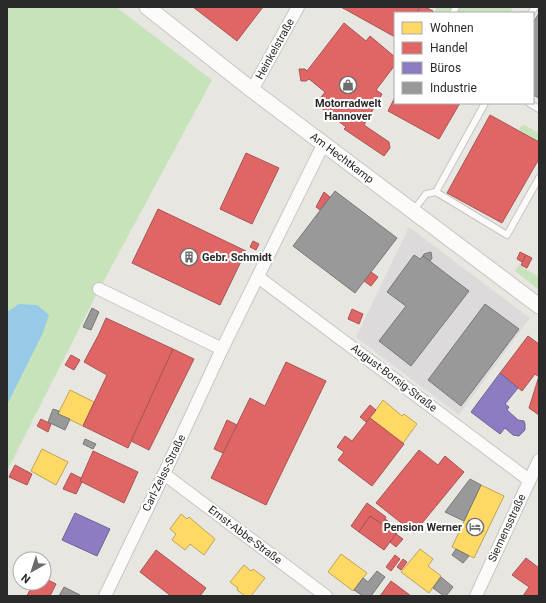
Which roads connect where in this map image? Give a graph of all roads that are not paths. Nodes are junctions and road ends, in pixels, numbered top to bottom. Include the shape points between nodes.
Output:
1 (147, 7) edge
2 (298, 7) edge
3 (252, 90) junction
4 (484, 104) edge
5 (324, 145) junction
6 (539, 178) edge
7 (436, 192) junction
8 (413, 211) junction
9 (258, 277) junction
10 (99, 289) dead end
11 (539, 306) edge
12 (222, 349) junction
13 (539, 460) edge
14 (164, 474) junction
15 (529, 480) junction
16 (105, 596) edge
17 (326, 596) edge
18 (476, 596) edge

1 - 3 street, Am Hechtkamp
2 - 3 street, Heinkelstraße
3 - 5 street, Am Hechtkamp
4 - 7 lane
5 - 8 street, Am Hechtkamp
5 - 9 street, Carl-Zeiss-Straße
6 - 7 lane via 507,235
7 - 8 lane via 426,194
8 - 11 street, Am Hechtkamp
9 - 12 street, Carl-Zeiss-Straße
9 - 15 street, August-Borsig-Straße
10 - 12 street
12 - 14 street, Carl-Zeiss-Straße
13 - 15 street, Siemensstraße
14 - 16 street, Carl-Zeiss-Straße
14 - 17 street, Ernst-Abbe-Straße
15 - 18 street, Siemensstraße

